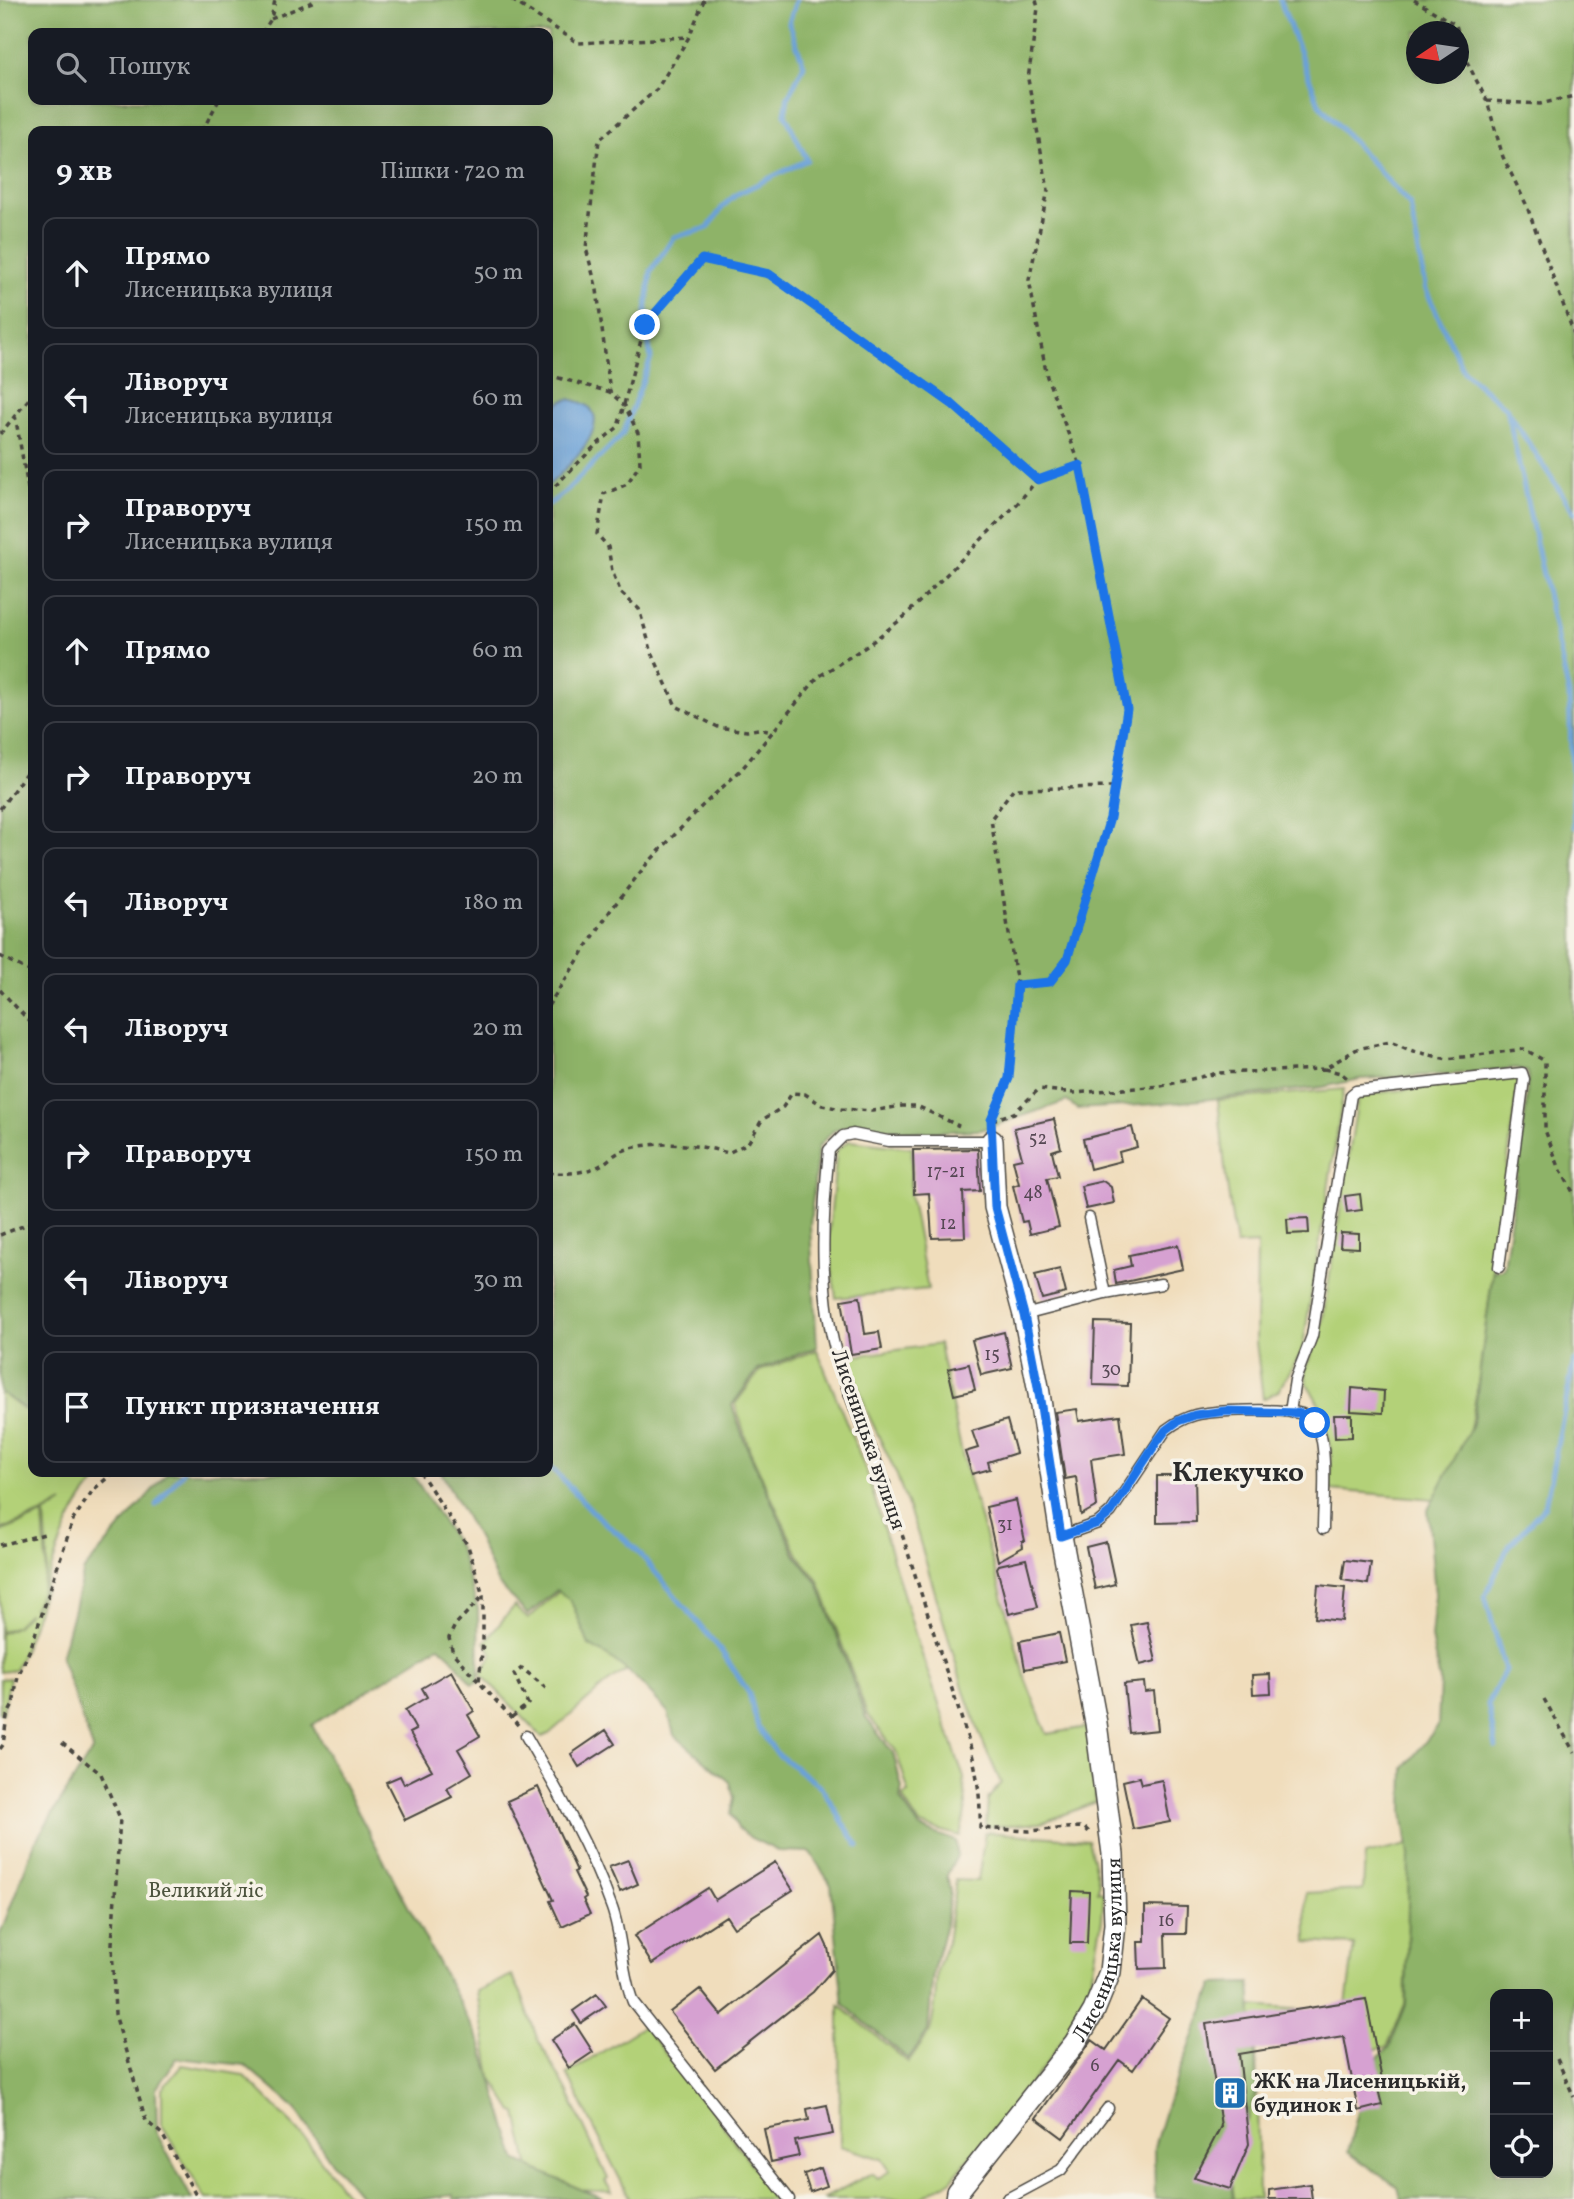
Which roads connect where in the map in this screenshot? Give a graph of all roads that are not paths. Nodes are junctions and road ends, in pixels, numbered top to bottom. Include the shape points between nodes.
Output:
1 (992, 1131) joint
2 (1089, 1218) dead end
3 (1499, 1267) dead end
4 (1161, 1284) dead end
5 (1105, 1294) junction
6 (1024, 1315) junction
7 (1290, 1412) junction
8 (885, 1484) road end
9 (1323, 1529) dead end
10 (1061, 1536) junction
11 (526, 1736) road end
12 (1108, 2108) dead end
13 (789, 2199) edge
14 (956, 2199) edge
15 (1007, 2199) edge

1 - 6 street, Лисеницька вулиця via 995,1207
1 - 8 lane, Лисеницька вулиця via 888,1141 853,1134 843,1136 828,1150 823,1261 831,1321 838,1361
2 - 5 lane
3 - 7 lane via 1522,1073 1356,1091 1351,1095 1312,1336 1295,1380
4 - 5 lane
5 - 6 lane
6 - 10 street, Лисеницька вулиця
7 - 9 lane via 1308,1417 1320,1432
7 - 10 lane via 1226,1411 1178,1421 1156,1443 1111,1512 1098,1523
10 - 14 street, Лисеницька вулиця via 1097,1723 1113,1854 1115,1924 1110,1972 1075,2043
11 - 13 lane via 612,1906 633,2002
12 - 15 lane via 1061,2169

